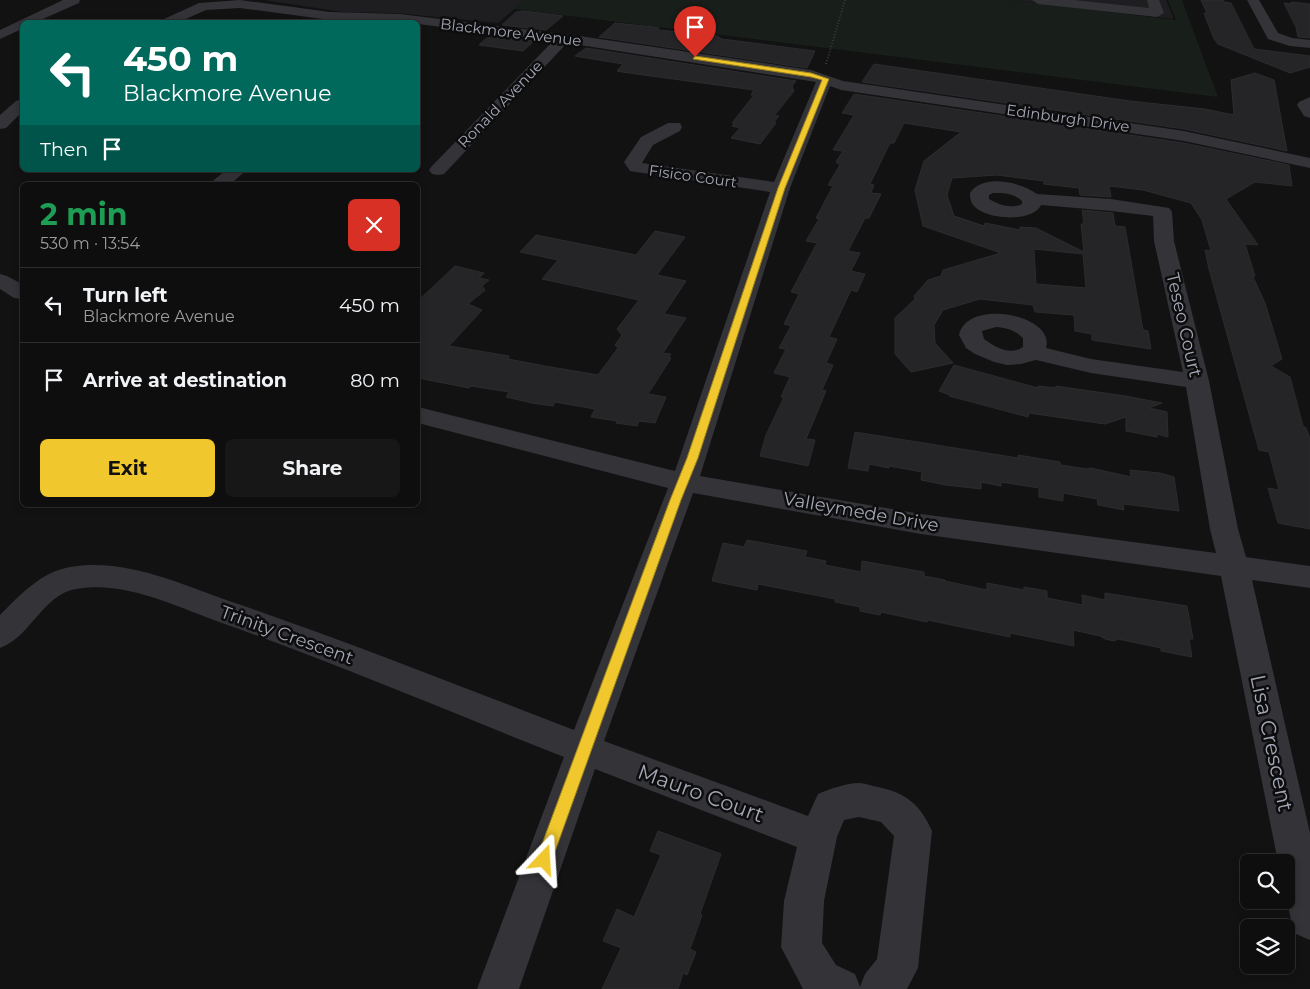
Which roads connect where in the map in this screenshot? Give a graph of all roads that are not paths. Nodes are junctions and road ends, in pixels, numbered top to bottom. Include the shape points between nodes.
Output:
1 (74, 0) edge
2 (284, 0) edge
3 (1038, 0) edge
4 (1153, 0) edge
5 (1253, 0) edge
6 (267, 8) junction
7 (494, 14) dead end
8 (30, 20) edge
9 (173, 20) edge
10 (415, 20) edge
11 (420, 21) edge
12 (20, 25) edge
13 (477, 28) junction
14 (0, 35) edge
15 (563, 39) junction
16 (1310, 44) edge
17 (826, 79) junction
18 (1310, 102) edge
19 (20, 106) edge
20 (1310, 114) edge
21 (0, 124) edge
22 (674, 127) dead end
23 (1310, 163) edge
24 (438, 170) dead end
25 (235, 172) edge
26 (221, 182) edge
27 (782, 188) junction
28 (1032, 199) dead end
29 (0, 280) edge
30 (20, 292) edge
31 (1033, 352) dead end
32 (1197, 381) junction
33 (420, 416) edge
34 (682, 482) junction
35 (1234, 566) junction
36 (1310, 577) edge
37 (0, 635) edge
38 (584, 749) junction
39 (818, 837) junction
40 (1310, 920) edge
41 (498, 989) edge
42 (840, 989) edge
43 (880, 989) edge

1 - 8 street
2 - 6 street
3 - 4 street via 1157,13
5 - 16 street via 1273,36
6 - 9 street, Blackmore Avenue via 215,4
6 - 10 street, Blackmore Avenue via 330,16
7 - 13 street
11 - 13 street, Blackmore Avenue
12 - 14 street
13 - 15 street, Blackmore Avenue
15 - 17 street, Blackmore Avenue
15 - 24 street, Ronald Avenue
17 - 23 street, Edinburgh Drive via 841,85 1184,136
17 - 27 street
18 - 20 street via 1305,105
19 - 21 street
22 - 27 street, Fisico Court via 647,140 633,162 636,166
25 - 26 street
27 - 34 street
28 - 32 street, Teseo Court via 1162,212 1164,241
29 - 30 street
31 - 32 street via 1091,366
32 - 35 street, Teseo Court via 1224,529
33 - 34 street, Valleymede Drive
34 - 35 street, Valleymede Drive via 921,524
34 - 38 street
35 - 36 street, Valleymede Drive
35 - 40 street, Lisa Crescent
37 - 38 street, Trinity Crescent via 42,592 70,578 100,576 133,580 282,632
38 - 39 street, Mauro Court
38 - 41 street
39 - 42 street via 804,901 802,947 821,980
39 - 43 street via 831,806 859,800 892,807 913,831 897,968

